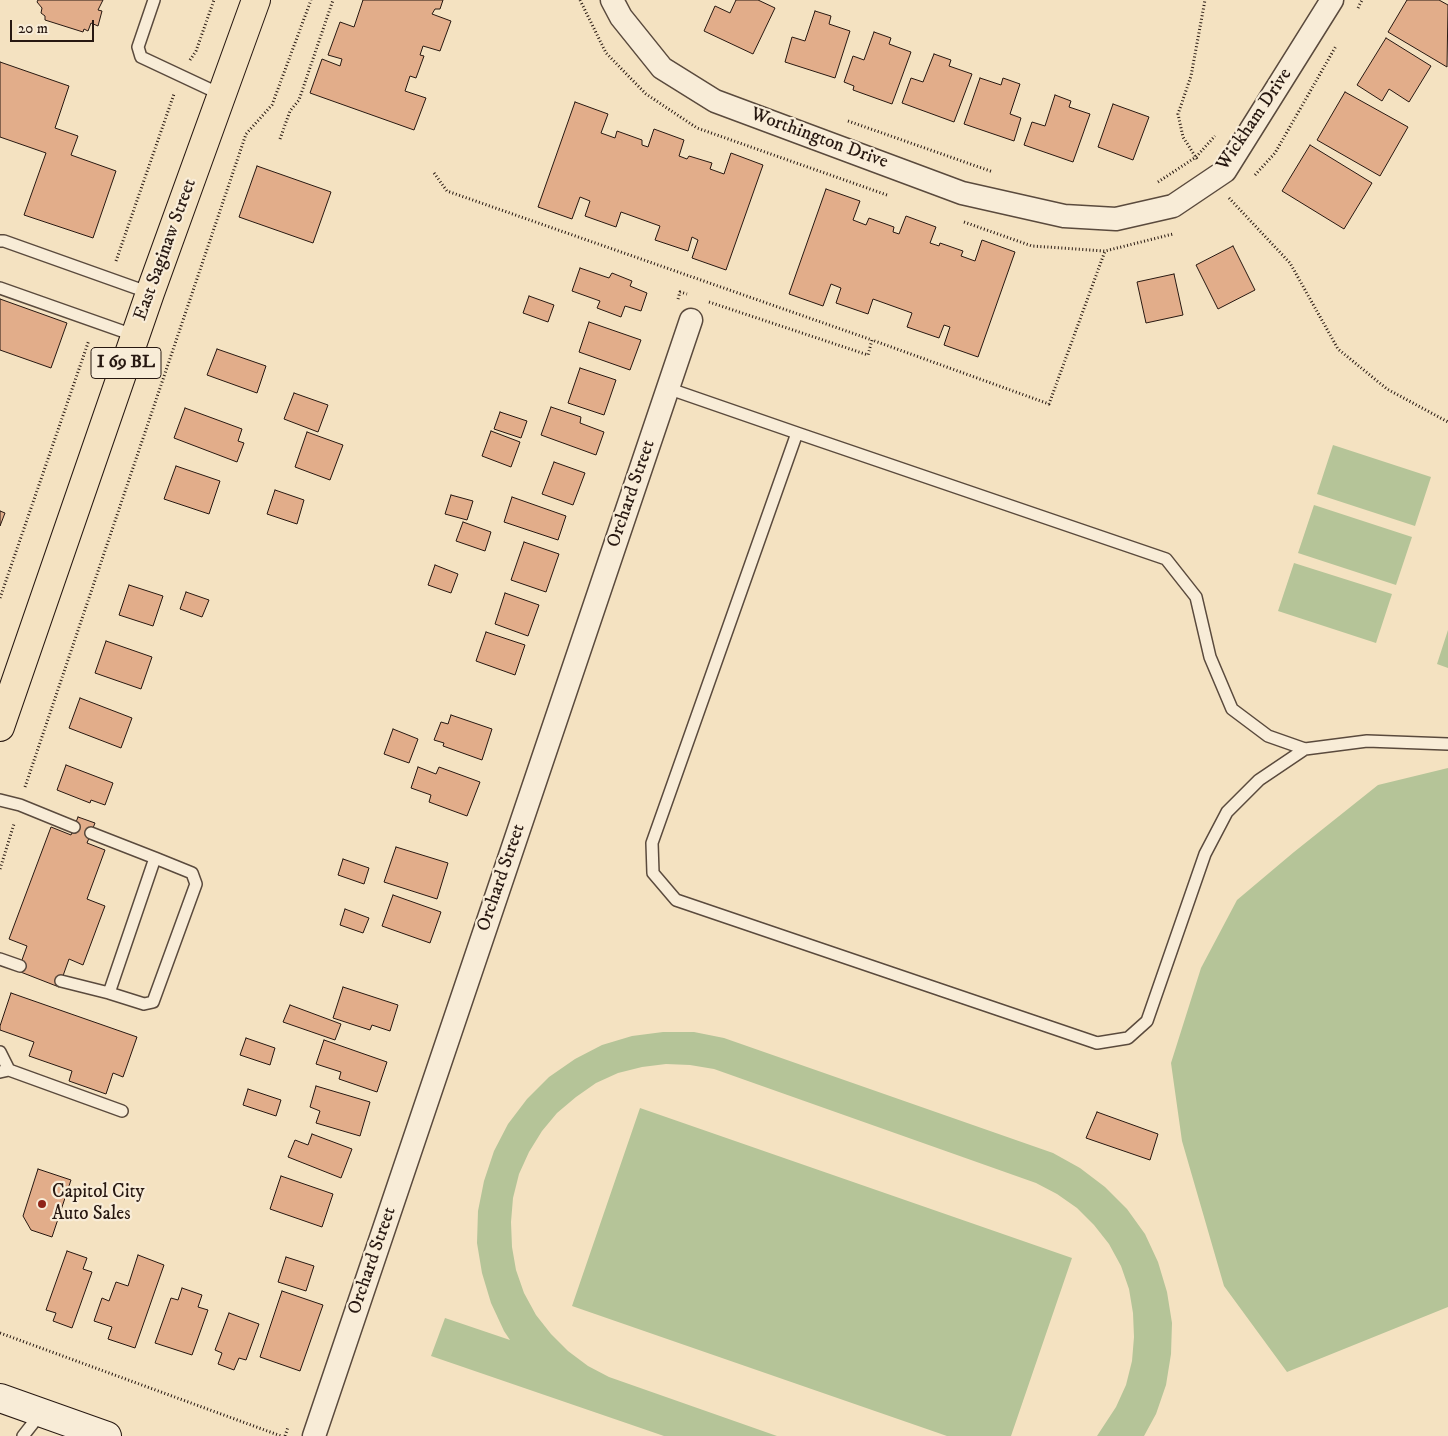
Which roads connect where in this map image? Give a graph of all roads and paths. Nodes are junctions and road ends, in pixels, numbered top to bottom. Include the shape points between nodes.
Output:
1 (154, 0) edge
2 (256, 0) edge
3 (310, 0) edge
4 (333, 0) edge
5 (580, 0) edge
6 (612, 0) edge
7 (1205, 0) edge
8 (1332, 0) edge
9 (1362, 0) edge
10 (1358, 8) dead end
11 (1338, 42) dead end
12 (222, 95) junction
13 (844, 119) dead end
14 (1215, 135) dead end
15 (280, 139) dead end
16 (1196, 157) junction
17 (434, 173) dead end
18 (1002, 175) dead end
19 (1212, 180) junction
20 (1250, 180) dead end
21 (1157, 182) dead end
22 (1238, 194) dead end
23 (895, 198) dead end
24 (1231, 200) junction
25 (1224, 205) dead end
26 (1064, 216) joint
27 (959, 220) dead end
28 (1177, 231) dead end
29 (0, 241) edge
30 (1105, 251) junction
31 (0, 288) edge
32 (150, 294) junction
33 (690, 295) dead end
34 (677, 302) dead end
35 (708, 302) dead end
36 (691, 320) dead end
37 (136, 336) junction
38 (872, 340) junction
39 (667, 388) junction
40 (1448, 422) edge
41 (796, 433) junction
42 (0, 726) edge
43 (1448, 744) edge
44 (1305, 749) junction
45 (0, 800) edge
46 (20, 805) junction
47 (74, 827) dead end
48 (91, 833) dead end
49 (155, 858) junction
50 (0, 869) edge
51 (0, 959) edge
52 (20, 966) dead end
53 (61, 981) dead end
54 (110, 993) junction
55 (0, 1052) edge
56 (5, 1071) edge
57 (122, 1111) dead end
58 (0, 1333) edge
59 (0, 1398) edge
60 (41, 1413) junction
61 (288, 1427) dead end
62 (23, 1436) edge
63 (107, 1436) edge
64 (283, 1436) edge
65 (314, 1436) edge

1 - 12 lane via 138,47 140,56
2 - 12 main road, East Saginaw Street / I 69 BL
3 - 46 path via 272,105 246,134
4 - 15 path via 299,100 290,110
5 - 23 path via 606,53 646,94 697,128
6 - 26 street, Worthington Drive via 621,17 662,68 714,101 962,192
7 - 16 path via 1191,76 1178,114 1183,137
8 - 19 street, Wickham Drive via 1225,171
9 - 10 path
11 - 20 path via 1275,153
12 - 32 main road, East Saginaw Street / I 69 BL
13 - 18 path
14 - 16 path
16 - 19 path
16 - 21 path
17 - 38 path via 447,191
19 - 24 path
19 - 26 street, Wickham Drive via 1174,206 1116,219
22 - 24 path
24 - 25 path
24 - 40 path via 1290,263 1338,349 1387,389
27 - 30 path via 1032,246
28 - 30 path via 1169,236
29 - 32 lane
30 - 38 path via 1049,404
31 - 37 lane
32 - 37 main road, East Saginaw Street / I 69 BL
33 - 34 path via 680,292
35 - 38 path via 868,355
36 - 39 street, Orchard Street
37 - 42 main road, East Saginaw Street / I 69 BL
39 - 41 lane
39 - 65 street, Orchard Street
41 - 44 lane via 1166,559 1196,597 1210,657 1232,709 1268,736
41 - 44 lane via 652,843 653,873 676,900 1097,1043 1128,1038 1147,1021 1205,854 1228,812 1259,780
43 - 44 lane via 1367,742
45 - 46 lane
46 - 47 lane
46 - 50 path
48 - 49 lane
49 - 54 lane
49 - 54 lane via 192,873 196,884 153,1002 144,1004
51 - 52 lane
53 - 54 lane
55 - 56 lane
56 - 57 lane
58 - 64 path
59 - 60 main road
60 - 62 lane
60 - 63 main road
61 - 64 path

